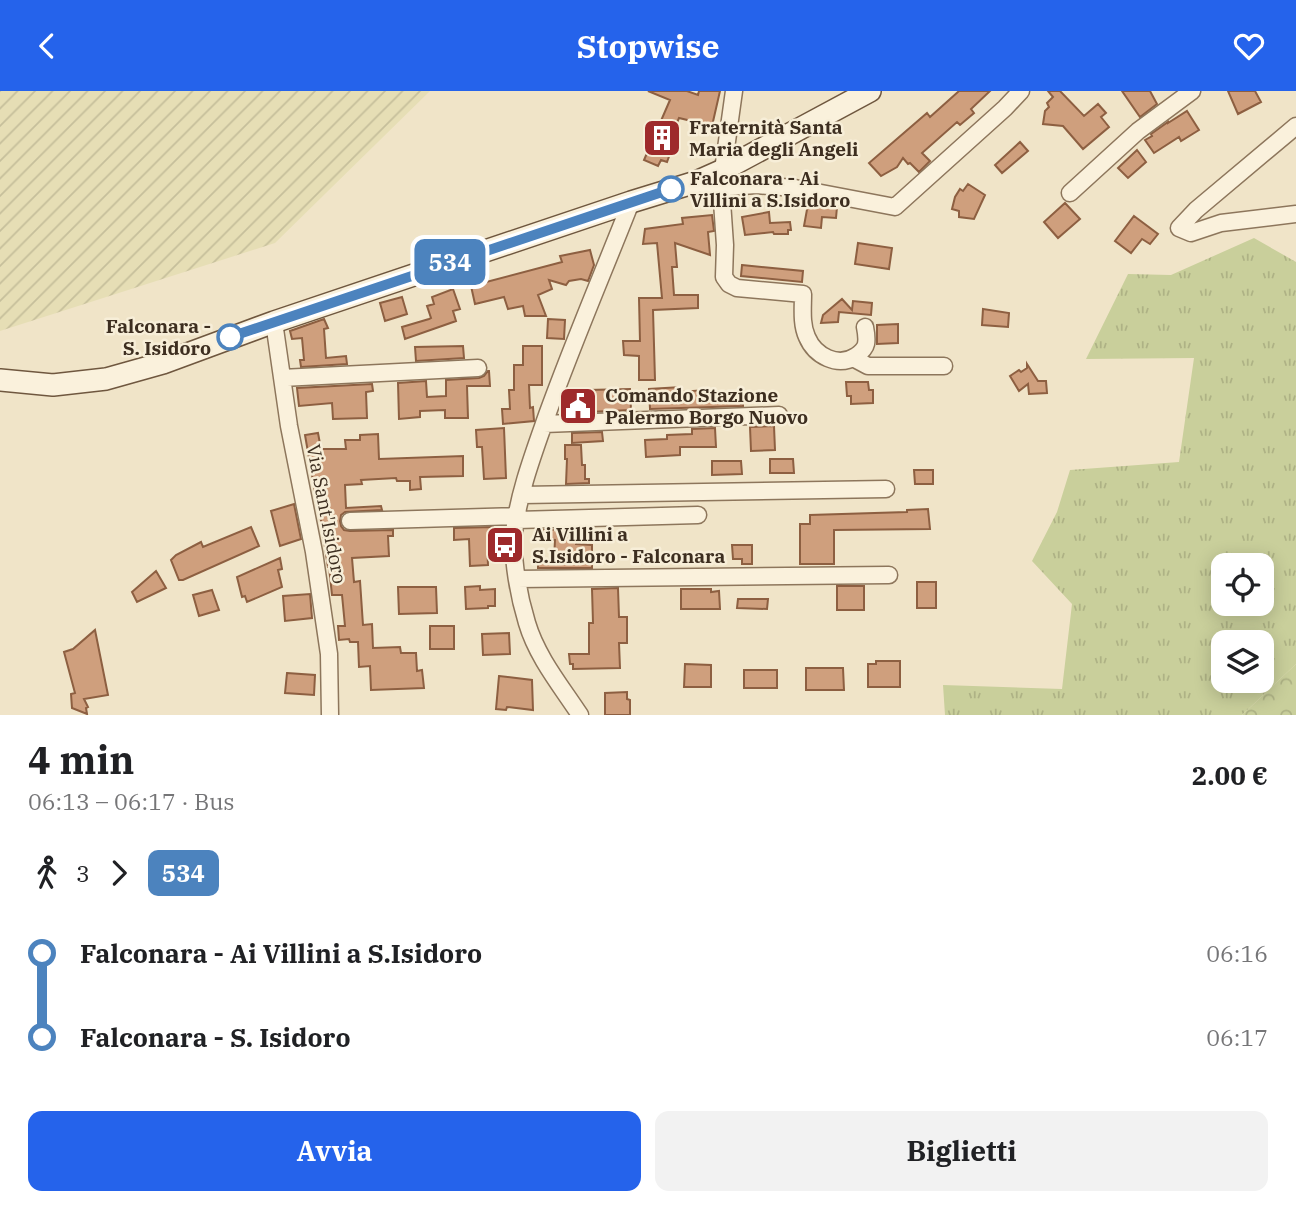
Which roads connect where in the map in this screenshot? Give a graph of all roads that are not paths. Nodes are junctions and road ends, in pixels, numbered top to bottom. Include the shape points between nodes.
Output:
1 (734, 91) edge
2 (870, 91) edge
3 (1021, 91) edge
4 (1192, 91) edge
5 (1296, 126) edge
6 (722, 179) junction
7 (1070, 193) dead end
8 (631, 202) junction
9 (1296, 213) edge
10 (274, 322) junction
11 (865, 327) dead end
12 (853, 358) junction
13 (944, 366) dead end
14 (478, 368) dead end
15 (282, 378) junction
16 (0, 380) edge
17 (779, 415) dead end
18 (544, 424) junction
19 (886, 489) dead end
20 (522, 495) junction
21 (698, 515) dead end
22 (517, 518) junction
23 (350, 521) dead end
24 (889, 575) dead end
25 (517, 579) junction
26 (330, 715) edge
27 (580, 715) edge

1 - 6 street
2 - 6 street
3 - 6 street via 895,207
4 - 7 street via 1138,131
5 - 9 street via 1179,228 1191,233 1221,223
6 - 8 street
6 - 12 street via 724,277 729,284 803,294 803,324 813,346 836,361
8 - 10 street
8 - 18 street
10 - 15 street, Via Sant'Isidoro
10 - 16 street via 106,379 53,385
11 - 12 street via 866,345
12 - 13 street via 868,366
14 - 15 street
15 - 26 street, Via Sant'Isidoro via 329,654
17 - 18 street
18 - 20 street
19 - 20 street
20 - 22 street
21 - 22 street
22 - 23 street
22 - 25 street
24 - 25 street
25 - 27 street via 538,651

